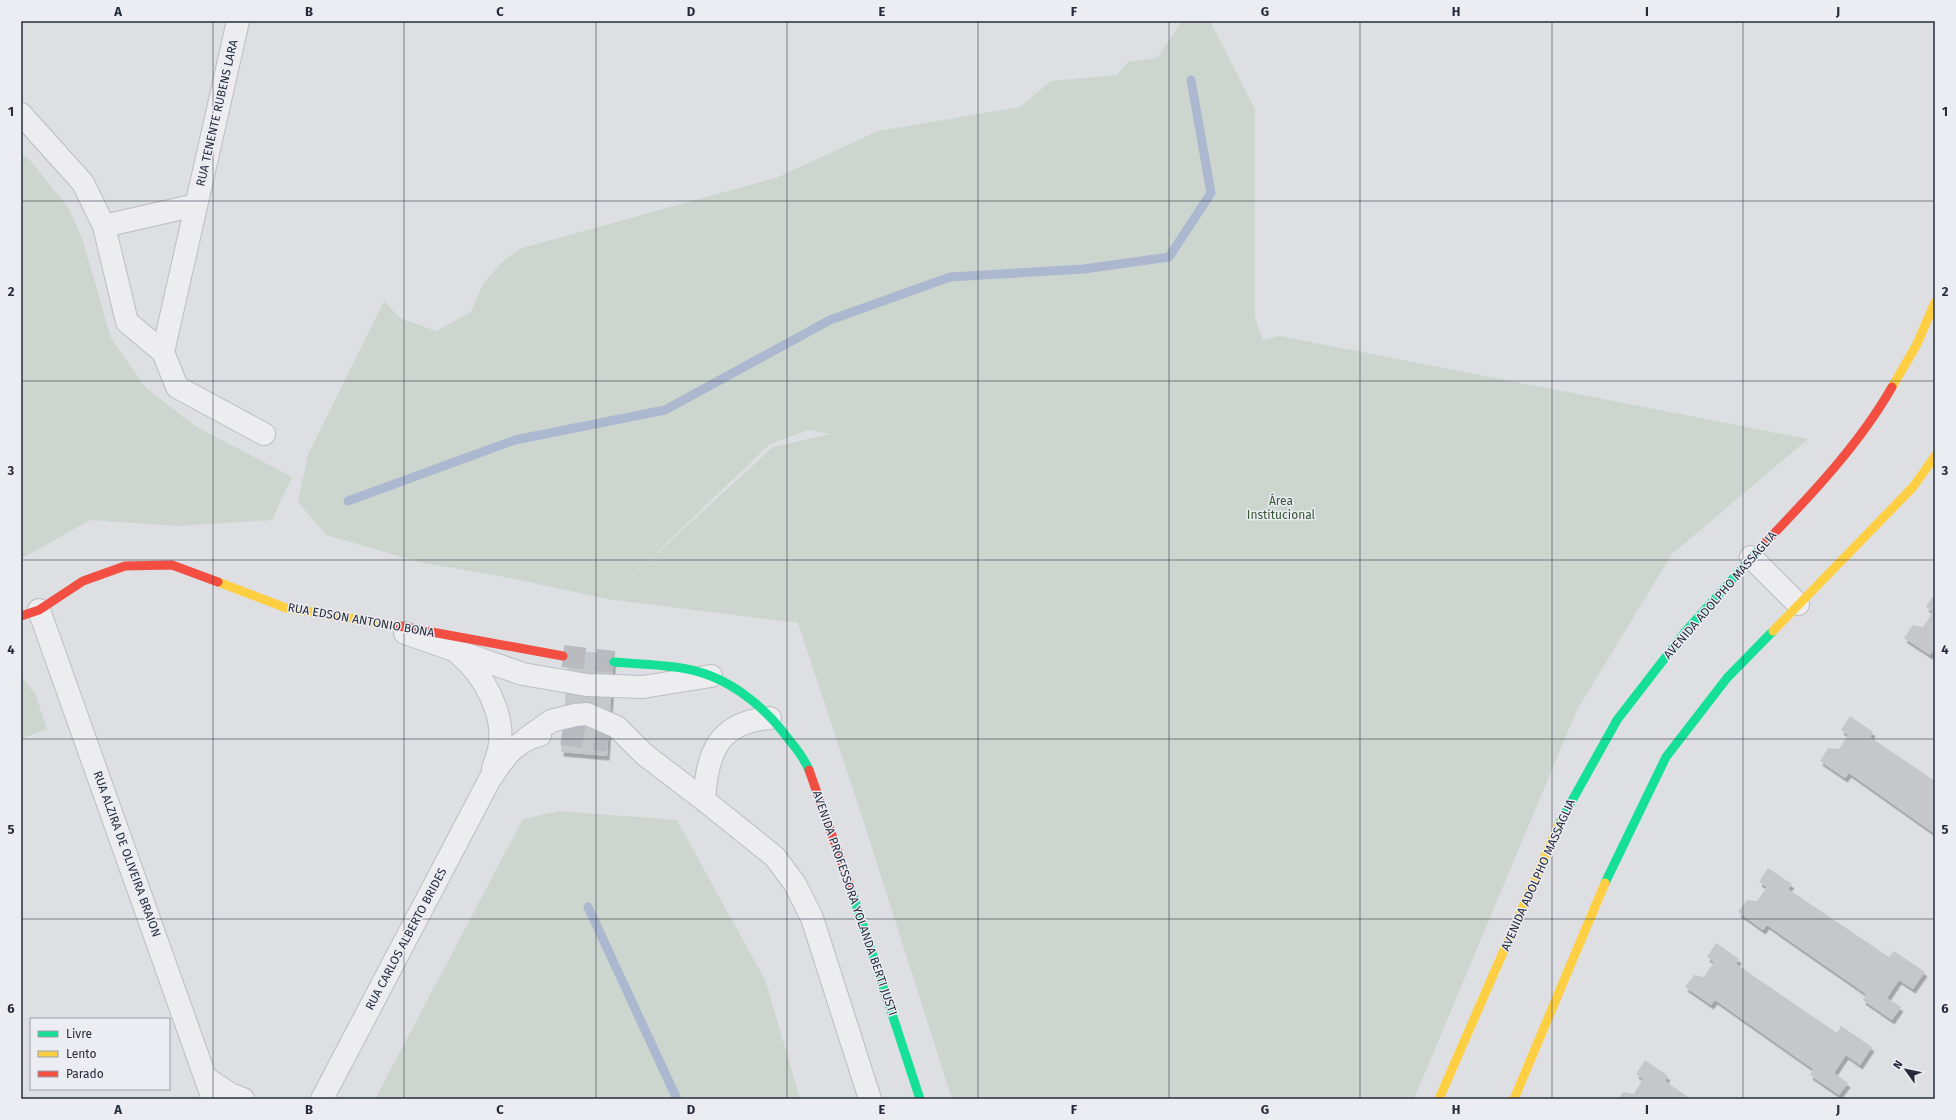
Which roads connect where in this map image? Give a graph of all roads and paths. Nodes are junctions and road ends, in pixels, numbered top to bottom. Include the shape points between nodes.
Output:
1 (238, 21) edge
2 (21, 114) edge
3 (196, 205) junction
4 (104, 226) junction
5 (1935, 302) edge
6 (163, 352) junction
7 (264, 434) dead end
8 (1935, 456) edge
9 (1751, 557) junction
10 (1798, 604) junction
11 (30, 613) edge
12 (372, 621) junction
13 (457, 652) junction
14 (563, 656) tunnel mouth
15 (614, 662) tunnel mouth
16 (711, 676) junction
17 (770, 718) junction
18 (562, 734) tunnel mouth
19 (608, 741) tunnel mouth
20 (519, 744) junction
21 (645, 755) junction
22 (490, 779) junction
23 (704, 800) junction
24 (206, 1078) junction
25 (325, 1092) edge
26 (213, 1099) edge
27 (243, 1099) edge
28 (310, 1099) edge
29 (870, 1099) edge
30 (920, 1099) edge
31 (1439, 1099) edge
32 (1514, 1099) edge

1 - 3 street, RUA TENENTE RUBENS LARA
2 - 4 street via 83,183
3 - 4 street
3 - 6 street, RUA TENENTE RUBENS LARA
4 - 6 street via 127,322
5 - 9 main road, AVENIDA ADOLPHO MASSAGLIA via 1917,344 1878,412 1838,461
6 - 7 street via 177,387
8 - 10 main road via 1913,487
9 - 10 street
9 - 31 main road, AVENIDA ADOLPHO MASSAGLIA via 1685,632 1613,726 1564,813
10 - 32 main road via 1727,678 1666,757 1612,866
11 - 12 main road, RUA EDSON ANTONIO BONA via 83,582 125,566 172,566 286,608
11 - 24 street, RUA ALZIRA DE OLIVEIRA BRAION
12 - 13 street
12 - 14 main road, RUA EDSON ANTONIO BONA
13 - 16 street via 523,674 587,685 643,687
13 - 22 street, RUA CARLOS ALBERTO BRIDES via 480,678 499,720 500,744
15 - 16 main road, AVENIDA PROFESSORA YOLANDA BERTI JUSTI via 679,668
16 - 17 main road, AVENIDA PROFESSORA YOLANDA BERTI JUSTI via 743,693
17 - 23 street via 753,720 726,734 712,753 706,774
17 - 30 main road, AVENIDA PROFESSORA YOLANDA BERTI JUSTI via 805,760 840,854
18 - 20 street via 543,734
19 - 21 street
20 - 21 street, RUA CARLOS ALBERTO BRIDES via 551,721 587,714 617,727
20 - 22 street, RUA CARLOS ALBERTO BRIDES
21 - 23 street
22 - 25 street, RUA CARLOS ALBERTO BRIDES
23 - 29 street via 775,857 795,884 812,918
24 - 26 street, RUA ALZIRA DE OLIVEIRA BRAION
24 - 27 street via 230,1094
25 - 28 street

